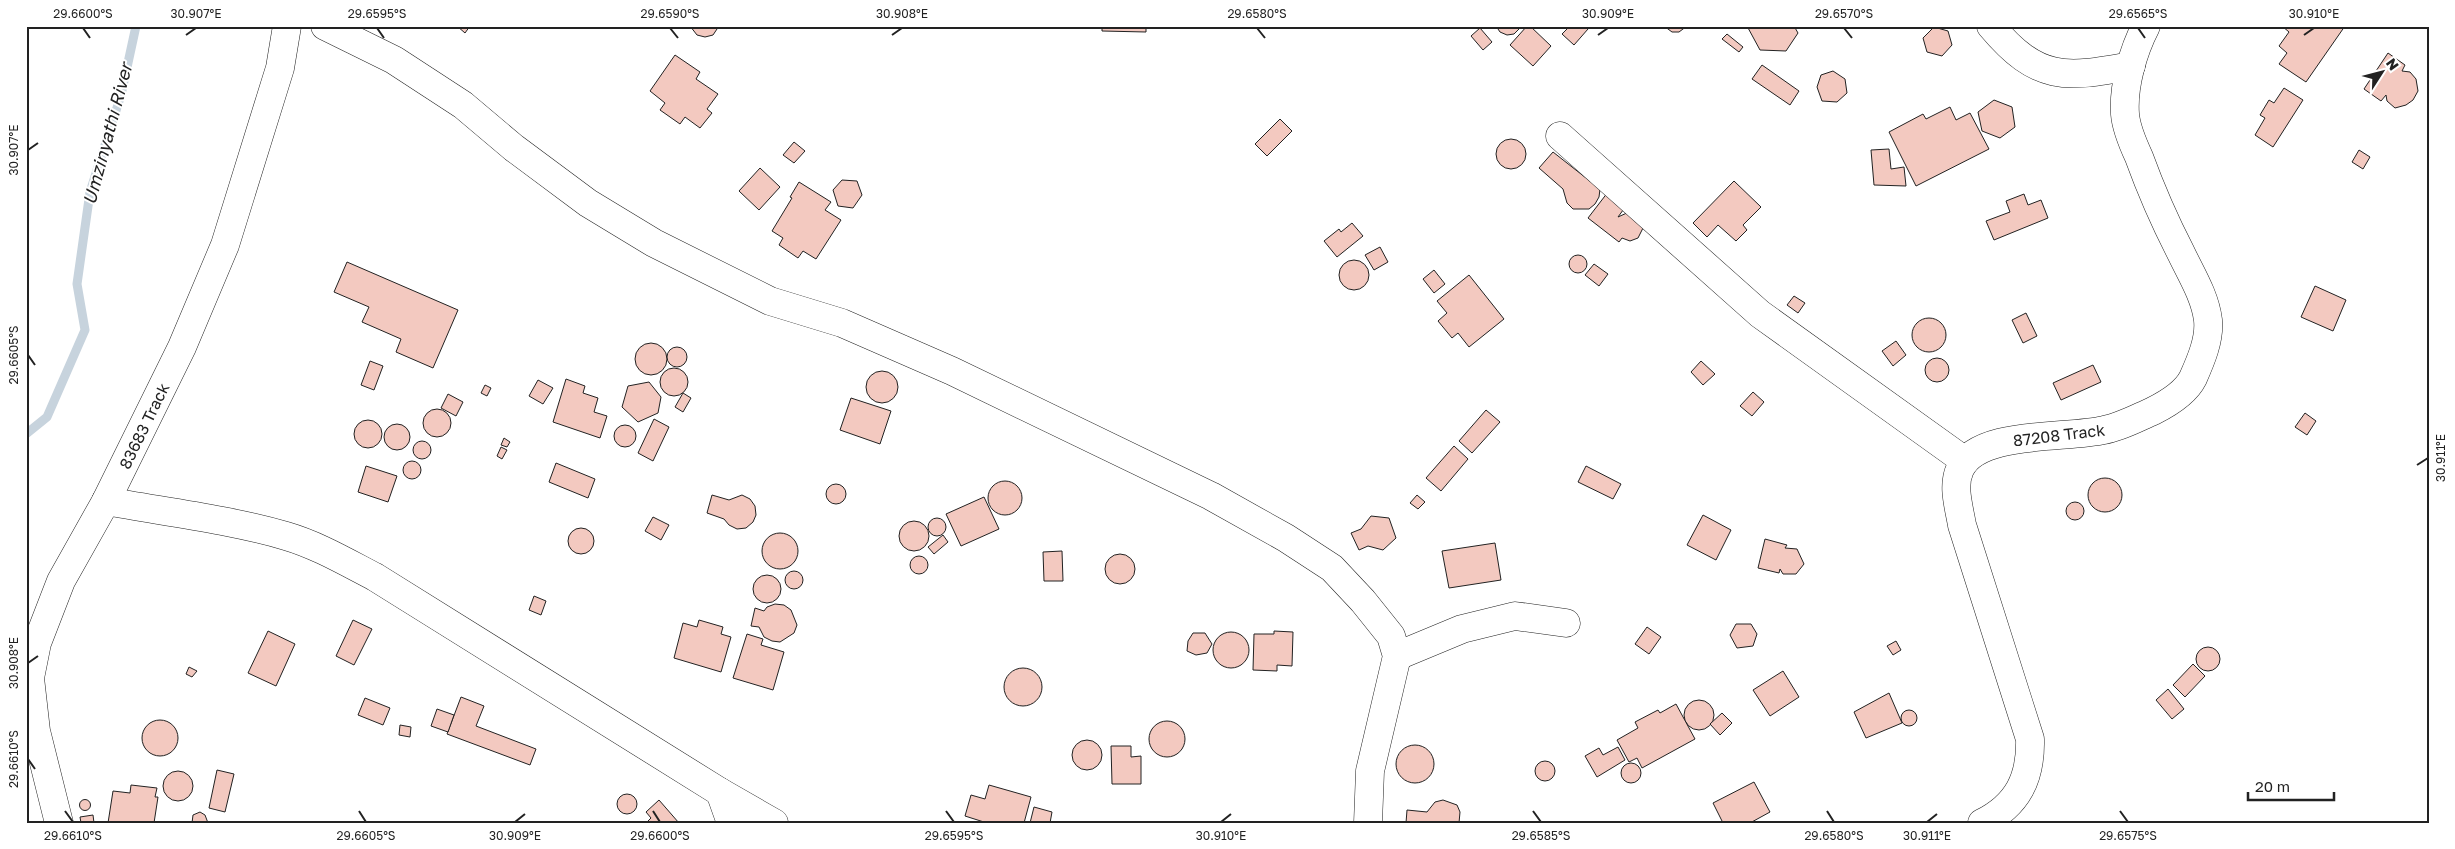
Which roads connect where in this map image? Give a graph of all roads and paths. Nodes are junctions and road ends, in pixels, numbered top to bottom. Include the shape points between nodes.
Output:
1 (288, 26) edge
2 (325, 26) edge
3 (1991, 26) edge
4 (2146, 26) edge
5 (2131, 66) junction
6 (1560, 136) dead end
7 (1965, 461) junction
8 (106, 501) junction
9 (1566, 623) dead end
10 (1397, 656) junction
11 (720, 792) junction
12 (60, 823) edge
13 (731, 823) edge
14 (774, 823) edge
15 (1368, 823) edge
16 (1982, 823) edge

1 - 8 street, 83683 Track via 280,68 225,245 182,347
2 - 10 street via 394,60 463,105 588,203 670,252 770,301 842,323 952,371 1211,496 1286,538 1332,568 1364,601 1391,636
3 - 5 street via 2026,62 2052,72 2084,74
4 - 5 street, 87208 Track
5 - 7 street, 87208 Track via 2125,114 2132,141 2159,210 2197,284 2208,320 2207,339 2192,380 2162,406 2106,430 2075,436 1997,442 1977,450
6 - 7 street via 1760,314
7 - 16 street via 1959,470 1956,488 1962,525 2030,739 2031,759 2026,779 2004,809
8 - 11 street via 287,536 328,553 391,587
8 - 12 street, 83683 Track via 61,581 37,642 30,678 36,731
9 - 10 street via 1515,616 1462,629
10 - 15 street via 1370,771
11 - 13 street
11 - 14 street

